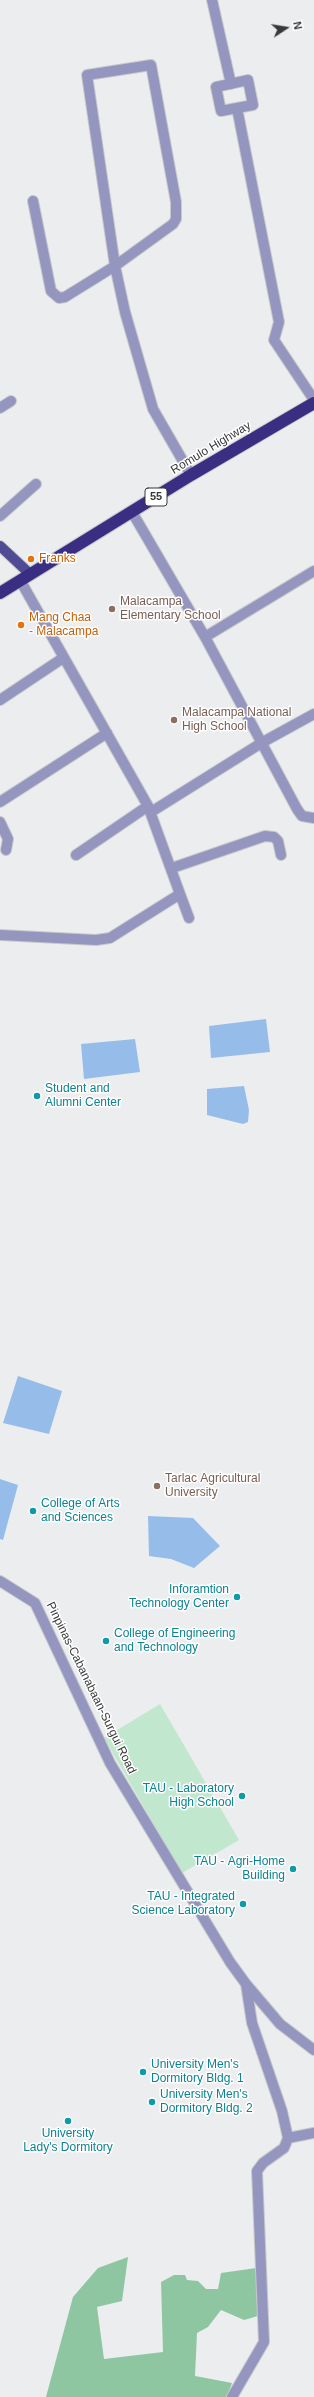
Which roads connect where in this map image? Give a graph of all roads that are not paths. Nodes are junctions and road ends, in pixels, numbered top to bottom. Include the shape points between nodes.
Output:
1 (212, 0) edge
2 (231, 84) junction
3 (237, 108) junction
4 (33, 202) dead end
5 (114, 266) junction
6 (11, 400) dead end
7 (314, 400) edge
8 (314, 403) edge
9 (0, 408) edge
10 (191, 475) junction
11 (36, 484) dead end
12 (132, 512) junction
13 (0, 516) edge
14 (0, 546) edge
15 (314, 571) edge
16 (25, 577) junction
17 (0, 593) edge
18 (205, 637) junction
19 (63, 658) junction
20 (0, 700) edge
21 (314, 714) edge
22 (107, 733) junction
23 (263, 742) junction
24 (0, 802) edge
25 (150, 809) junction
26 (314, 818) edge
27 (0, 822) edge
28 (6, 850) dead end
29 (76, 855) dead end
30 (281, 855) dead end
31 (172, 868) junction
32 (180, 894) junction
33 (189, 918) dead end
34 (0, 935) edge
35 (0, 1581) edge
36 (246, 1984) junction
37 (314, 2050) edge
38 (314, 2133) edge
39 (288, 2138) junction
40 (232, 2397) edge

1 - 2 street
2 - 3 street via 216,87 221,112
2 - 3 street via 248,80 253,105
3 - 7 street via 279,322 274,340
4 - 5 street via 54,296 65,297
5 - 5 street via 169,228 176,219 174,191 151,64 87,75
5 - 10 street via 153,409
6 - 9 street
8 - 10 highway, Romulo Highway / 55
10 - 12 highway, Romulo Highway / 55
11 - 13 street
12 - 16 highway, Romulo Highway / 55
12 - 18 street
14 - 16 main road
15 - 18 street
16 - 17 highway, Romulo Highway / 55
16 - 19 street
18 - 23 street
19 - 20 street
19 - 22 street
21 - 23 street
22 - 24 street
22 - 25 street
23 - 25 street
23 - 26 street via 302,816
25 - 29 street
25 - 31 street
27 - 28 street via 8,839
30 - 31 street via 278,841 274,837 264,836
31 - 32 street
32 - 33 street
32 - 34 street via 110,938 96,940
35 - 36 street, Pinpinas-Cabanabaan-Surgui Road via 35,1603 110,1763 219,1944
36 - 37 street, Pinpinas-Cabanabaan-Surgui Road via 280,2024
36 - 39 street via 252,2023 282,2110
38 - 39 street
39 - 40 street via 284,2148 263,2162 257,2171 264,2342

